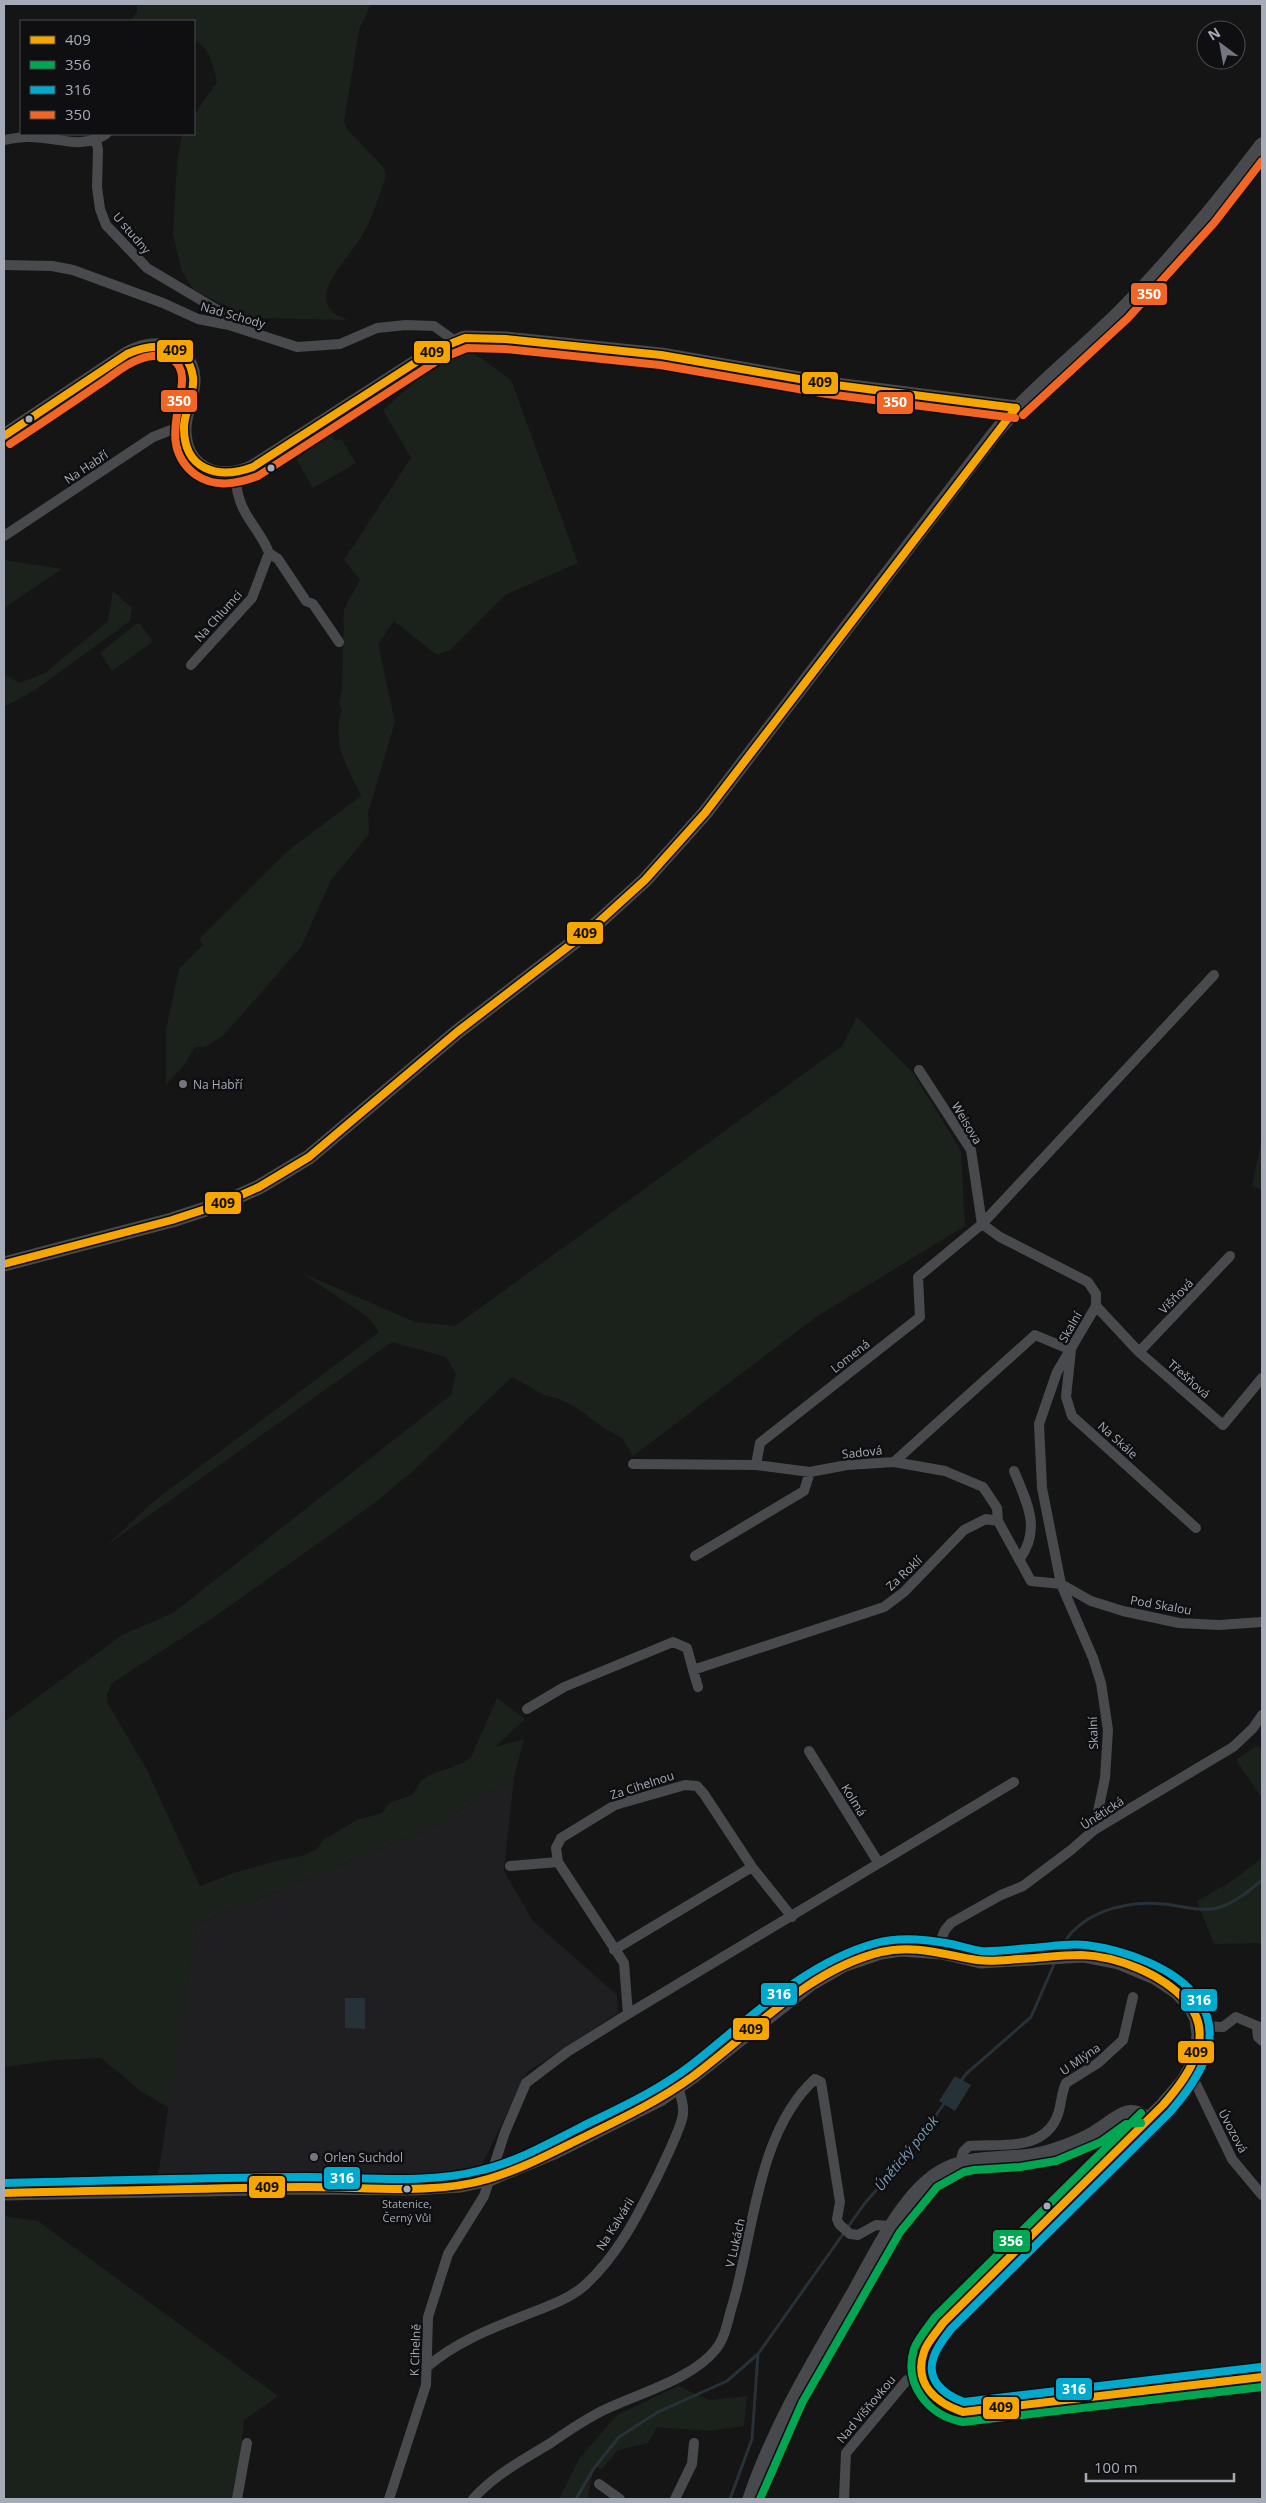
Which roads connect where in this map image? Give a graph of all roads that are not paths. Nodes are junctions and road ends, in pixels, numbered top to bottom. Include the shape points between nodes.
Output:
1 (104, 135) edge
2 (4, 140) edge
3 (96, 140) junction
4 (1262, 145) edge
5 (4, 265) edge
6 (229, 325) junction
7 (455, 341) junction
8 (1016, 408) junction
9 (184, 425) junction
10 (4, 436) edge
11 (235, 474) junction
12 (4, 536) edge
13 (269, 554) junction
14 (339, 642) dead end
15 (191, 665) dead end
16 (1214, 975) dead end
17 (919, 1070) dead end
18 (982, 1224) junction
19 (1230, 1256) dead end
20 (4, 1264) edge
21 (1096, 1306) junction
22 (1071, 1350) junction
23 (1139, 1352) junction
24 (1262, 1378) edge
25 (894, 1462) junction
26 (633, 1464) dead end
27 (756, 1465) junction
28 (1014, 1471) dead end
29 (810, 1472) junction
30 (998, 1521) junction
31 (1196, 1528) dead end
32 (695, 1556) dead end
33 (1019, 1560) junction
34 (1061, 1584) junction
35 (1262, 1622) edge
36 (693, 1670) junction
37 (698, 1687) dead end
38 (527, 1709) dead end
39 (1262, 1715) edge
40 (809, 1751) dead end
41 (1014, 1782) dead end
42 (1094, 1830) junction
43 (558, 1862) junction
44 (878, 1862) junction
45 (510, 1866) dead end
46 (752, 1867) junction
47 (792, 1917) junction
48 (614, 1950) junction
49 (936, 1952) junction
50 (1133, 1997) dead end
51 (628, 2014) junction
52 (1199, 2026) junction
53 (1260, 2028) edge
54 (1262, 2041) edge
55 (1186, 2077) junction
56 (678, 2088) junction
57 (1148, 2120) junction
58 (960, 2163) junction
59 (489, 2179) junction
60 (4, 2193) edge
61 (1262, 2195) edge
62 (892, 2226) junction
63 (427, 2367) junction
64 (921, 2374) junction
65 (1262, 2377) edge
66 (247, 2443) dead end
67 (694, 2443) dead end
68 (599, 2484) dead end
69 (238, 2499) edge
70 (389, 2499) edge
71 (473, 2499) edge
72 (620, 2499) edge
73 (675, 2499) edge
74 (750, 2499) edge
75 (844, 2499) edge

1 - 3 street
2 - 3 street via 28,137 73,143
3 - 6 street, U studny via 97,187 106,225 147,268 221,312
4 - 8 street via 1207,216 1121,311
5 - 6 street, Nad Schody via 73,270 198,319
6 - 7 street, Nad Schody via 297,346 340,344 377,328 406,325 434,326
7 - 8 street via 506,338 661,356 828,384
7 - 11 street via 419,360 254,467
8 - 20 street via 705,813 646,880 590,929 457,1032 309,1157 259,1187 172,1220
9 - 10 street via 192,371 177,351 159,344 141,347 127,354
9 - 11 street via 187,447 198,463 215,473
9 - 12 street, Na Habří via 153,437
11 - 13 street via 244,512 266,544
13 - 14 street via 278,559
13 - 15 street, Na Chlumci via 252,598
16 - 18 street
17 - 18 street, Weisova via 970,1150
18 - 21 street, Skalní via 1000,1237 1088,1282 1096,1294
18 - 27 street, Lomená via 918,1277 920,1317 760,1443
19 - 23 street, Višňová
21 - 22 street, Skalní
21 - 23 street, Třešňová
22 - 25 street, Sadová via 1035,1335
22 - 31 street, Na Skále via 1066,1397 1072,1416
22 - 34 street, Skalní via 1058,1372 1039,1424 1042,1488
23 - 24 street, Třešňová via 1223,1425
25 - 29 street, Sadová via 847,1465
25 - 30 street via 944,1471 983,1487 997,1508
26 - 27 street
27 - 29 street
28 - 33 street via 1030,1511 1032,1532 1028,1548
29 - 32 street via 804,1491
30 - 33 street
30 - 36 street, Za Roklí via 986,1519 964,1530 904,1592 884,1607
33 - 34 street via 1031,1581
34 - 35 street, Pod Skalou via 1090,1600 1123,1611 1179,1623
34 - 42 street, Skalní via 1094,1658 1108,1730 1105,1778
36 - 37 street
36 - 38 street via 687,1648 673,1642 564,1687
39 - 42 street, Únětická via 1232,1747
40 - 44 street, Kolmá
41 - 44 street
42 - 49 street, Únětická via 1023,1886 951,1923 944,1930
43 - 45 street
43 - 46 street, Za Cihelnou via 556,1848 561,1838 615,1806 685,1785 697,1786 704,1794
43 - 48 street
44 - 47 street
46 - 47 street, Za Cihelnou
46 - 48 street
47 - 51 street
48 - 51 street via 624,1962
49 - 52 street via 981,1961 1083,1955 1119,1962 1155,1977 1184,1998
49 - 56 street via 881,1952 843,1965 810,1984
50 - 58 street, U Mlýna via 1123,2040 1098,2063 1066,2083 1058,2115 1050,2127 1021,2144 969,2146
51 - 59 street via 567,2052 526,2083
52 - 53 street via 1223,2027 1236,2017
52 - 55 street via 1198,2048
53 - 54 street via 1258,2037
55 - 57 street
55 - 61 street, Úvozová via 1196,2084 1232,2160
56 - 59 street via 632,2115
56 - 63 street, Na Kalvárii via 684,2115 642,2206 611,2257 583,2287 552,2305 492,2328 441,2355
57 - 58 street via 1141,2114 1127,2113 1096,2132 1053,2151
57 - 64 street via 943,2323 924,2352
58 - 62 street via 932,2179
59 - 60 street via 461,2185 413,2188
59 - 63 street, K Cihelně via 484,2196 448,2254 428,2317
62 - 71 street, V Lukách via 876,2225 858,2235 850,2234 839,2224 840,2202 828,2113 821,2082 815,2079 799,2095 773,2145 736,2291 716,2349 690,2370 589,2418 498,2476
62 - 74 street via 793,2398
63 - 70 street, K Cihelně via 426,2385
64 - 65 street via 937,2400 963,2412
64 - 75 street, Nad Višňovkou via 907,2380 846,2453
66 - 69 street
67 - 73 street via 692,2464
68 - 72 street

